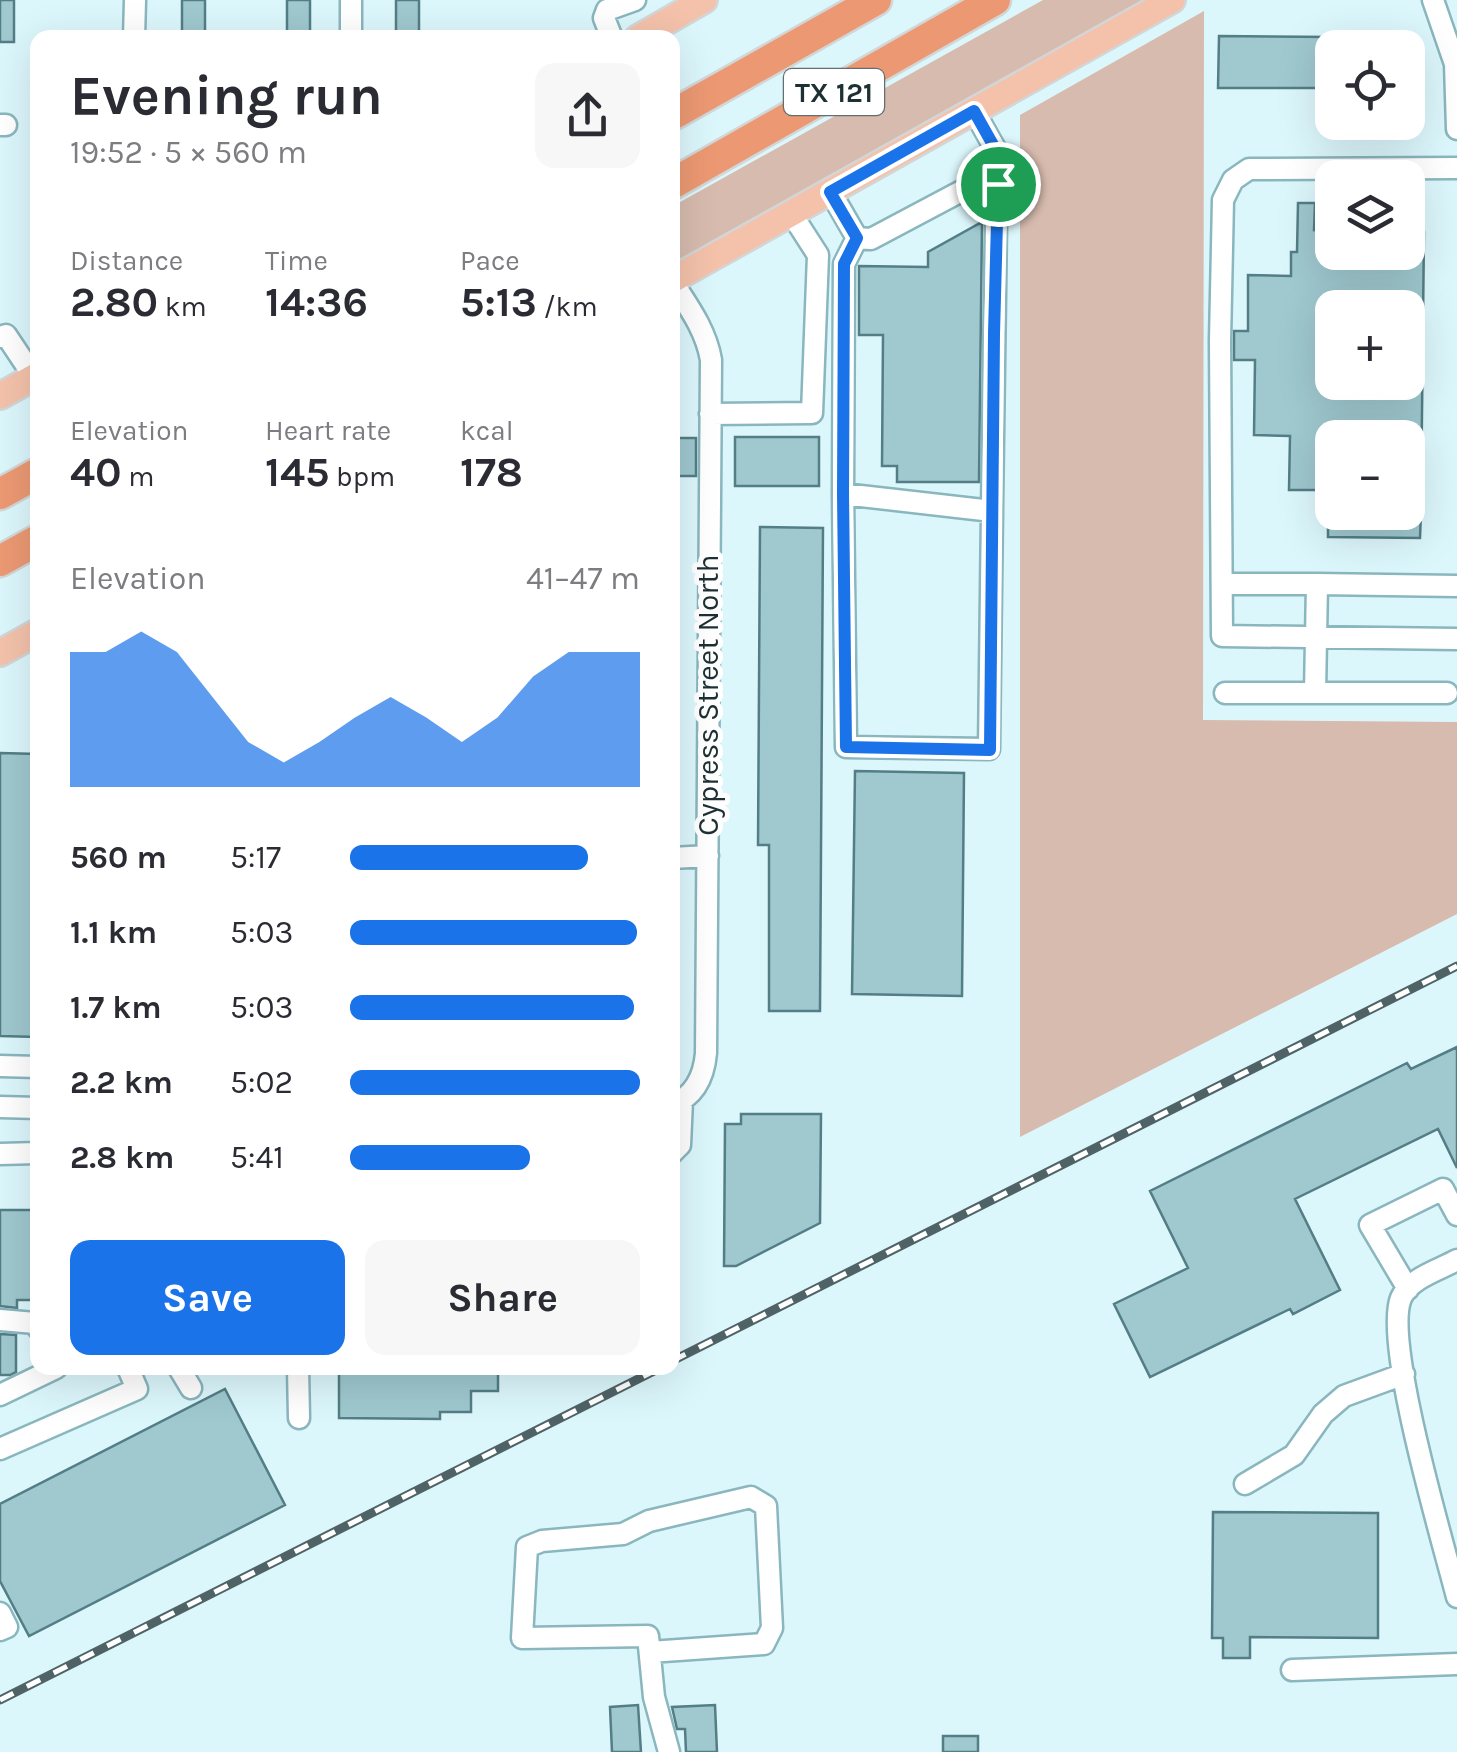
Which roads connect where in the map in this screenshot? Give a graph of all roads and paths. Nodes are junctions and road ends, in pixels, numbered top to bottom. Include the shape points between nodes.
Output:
1 (135, 0) edge
2 (351, 0) edge
3 (636, 0) edge
4 (876, 0) edge
5 (995, 0) edge
6 (1172, 0) edge
7 (1433, 0) edge
8 (695, 2) edge
9 (134, 30) edge
10 (351, 30) edge
11 (609, 30) edge
12 (645, 30) edge
13 (651, 30) edge
14 (680, 110) edge
15 (974, 111) junction
16 (1457, 129) edge
17 (997, 152) junction
18 (1457, 168) edge
19 (680, 179) edge
20 (830, 192) junction
21 (791, 213) junction
22 (857, 238) junction
23 (680, 275) edge
24 (680, 293) edge
25 (0, 338) edge
26 (30, 368) edge
27 (30, 379) edge
28 (0, 396) edge
29 (710, 414) junction
30 (30, 477) edge
31 (0, 494) edge
32 (843, 494) junction
33 (992, 511) junction
34 (30, 544) edge
35 (0, 561) edge
36 (1223, 584) junction
37 (1317, 584) junction
38 (1457, 586) edge
39 (30, 637) edge
40 (1316, 637) junction
41 (1457, 639) edge
42 (0, 653) edge
43 (1225, 692) dead end
44 (1447, 692) dead end
45 (1315, 693) junction
46 (708, 856) junction
47 (680, 858) edge
48 (0, 1066) edge
49 (30, 1067) edge
50 (680, 1100) edge
51 (30, 1153) edge
52 (0, 1154) edge
53 (1457, 1216) edge
54 (1457, 1260) edge
55 (1408, 1289) junction
56 (0, 1320) edge
57 (30, 1323) edge
58 (1404, 1374) junction
59 (40, 1375) edge
60 (131, 1375) edge
61 (183, 1375) edge
62 (298, 1375) edge
63 (191, 1388) dead end
64 (0, 1394) edge
65 (299, 1418) dead end
66 (0, 1449) edge
67 (1245, 1484) dead end
68 (1457, 1597) edge
69 (0, 1613) edge
70 (0, 1630) edge
71 (650, 1652) junction
72 (1457, 1664) edge
73 (1292, 1670) dead end
74 (670, 1752) edge

1 - 9 street
2 - 10 street
3 - 11 street via 607,10
3 - 12 street
4 - 14 highway, TX 121
5 - 19 highway, TX 121
6 - 15 main road
7 - 16 street via 1455,64
8 - 13 main road
15 - 17 street
15 - 20 main road
17 - 22 street via 986,178 871,239
17 - 33 street
18 - 36 street via 1249,168 1233,180 1222,217
20 - 21 main road
20 - 22 street
21 - 23 main road
21 - 29 street via 818,255 812,413
22 - 32 street via 844,264
24 - 29 street, Cypress Street North via 708,343
25 - 26 street via 6,335
27 - 28 main road
29 - 46 street, Cypress Street North
30 - 31 highway
32 - 33 street
32 - 33 street via 846,747 990,750
34 - 35 highway
36 - 37 street
36 - 40 street via 1222,636
37 - 38 street
37 - 40 street
39 - 42 main road
40 - 41 street
40 - 45 street
43 - 45 street
44 - 45 street
46 - 47 street
46 - 50 street, Cypress Street North via 704,1076
48 - 49 street
51 - 52 street
53 - 55 street via 1443,1188 1370,1226
54 - 55 street
55 - 58 street via 1398,1312
56 - 57 street
58 - 67 street via 1344,1396 1294,1455
58 - 68 street
59 - 64 street
60 - 66 street via 137,1389
61 - 63 street
62 - 65 street
69 - 70 street via 7,1627
71 - 71 street via 648,1636 522,1638 527,1547 623,1534 648,1521 751,1497 766,1506 772,1628 764,1644
71 - 74 street via 654,1698
72 - 73 street

